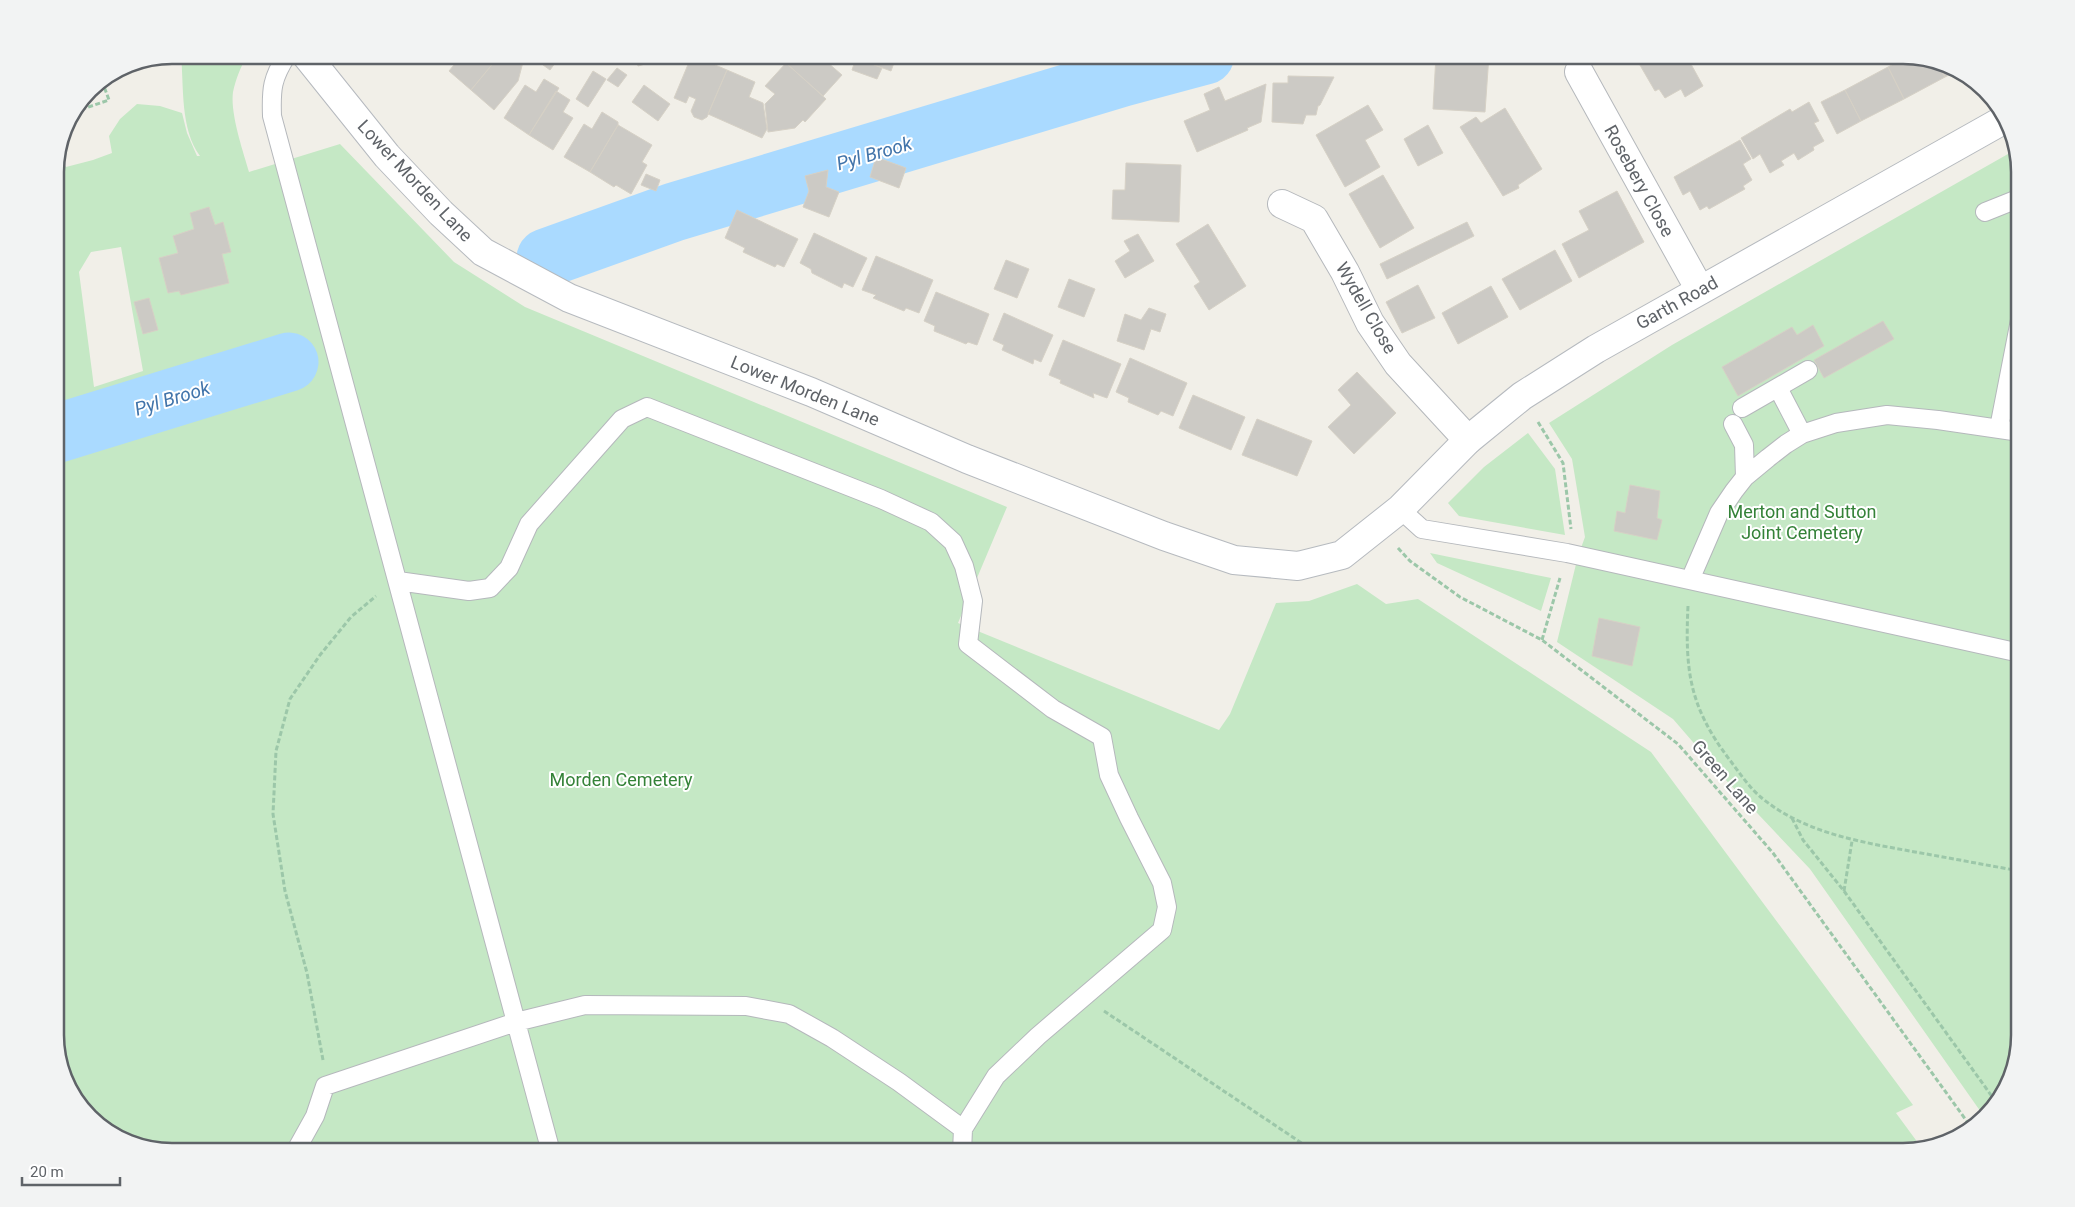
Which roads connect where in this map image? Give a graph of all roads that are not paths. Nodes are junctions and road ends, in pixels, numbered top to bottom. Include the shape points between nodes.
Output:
1 (282, 64) edge
2 (313, 64) edge
3 (1579, 72) dead end
4 (1999, 122) edge
5 (2011, 202) edge
6 (1282, 204) dead end
7 (1985, 212) dead end
8 (1700, 290) junction
9 (2011, 364) edge
10 (1808, 370) dead end
11 (1778, 388) junction
12 (1742, 408) dead end
13 (1733, 424) dead end
14 (1998, 428) junction
15 (2011, 430) edge
16 (1802, 434) junction
17 (1468, 440) junction
18 (1745, 477) junction
19 (1400, 509) junction
20 (1379, 527) joint
21 (1690, 580) junction
22 (398, 581) junction
23 (2011, 650) edge
24 (516, 1022) junction
25 (963, 1129) junction
26 (300, 1143) edge
27 (549, 1143) edge
28 (962, 1143) edge

1 - 22 lane via 271,91 272,116
2 - 20 street, Lower Morden Lane via 388,156 441,214 483,252 569,298 811,392 967,459 1234,560 1298,566 1342,555
3 - 8 street, Rosebery Close
4 - 8 street, Garth Road
5 - 7 lane
6 - 17 street, Wydell Close via 1314,219 1370,323 1398,364
8 - 17 street, Garth Road via 1596,349 1522,396
9 - 14 lane
10 - 11 lane
11 - 12 lane
11 - 16 lane
13 - 18 lane via 1744,444
14 - 15 lane
14 - 16 lane via 1887,415 1836,422
16 - 18 lane
17 - 19 street, Garth Road
18 - 21 lane via 1719,513
19 - 20 street, Garth Road
19 - 21 lane via 1422,529 1567,553
21 - 23 lane
22 - 24 lane
22 - 25 lane via 468,591 490,588 510,568 529,524 622,419 647,407 931,522 953,542 964,566 973,601 968,644 1053,709 1102,737 1110,775 1162,882 1167,907 1162,930 996,1076
24 - 25 lane via 585,1005 746,1006 789,1014 840,1043
24 - 26 lane via 325,1086 315,1116
24 - 27 lane
25 - 28 lane

